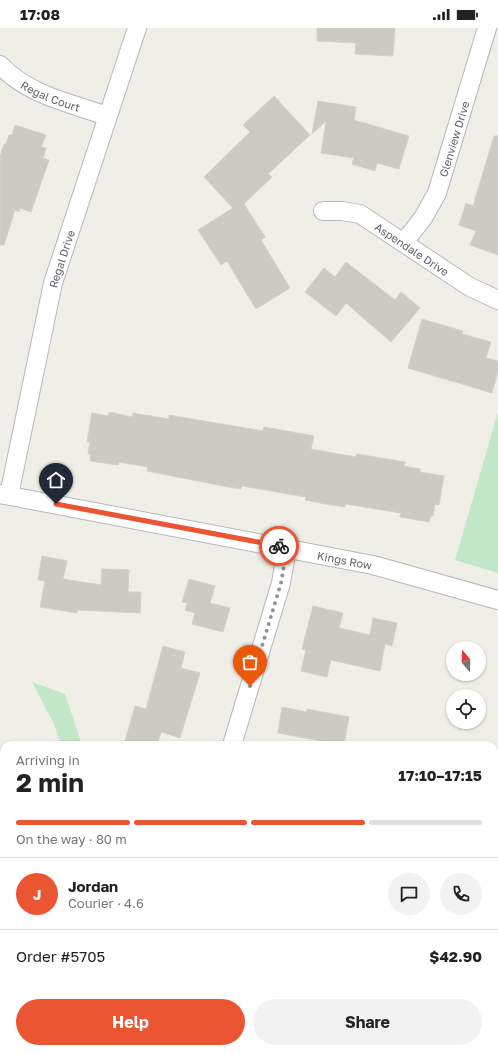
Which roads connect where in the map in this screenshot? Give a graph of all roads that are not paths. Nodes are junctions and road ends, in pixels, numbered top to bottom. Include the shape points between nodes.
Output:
1 (137, 28) edge
2 (487, 28) edge
3 (0, 65) edge
4 (107, 116) junction
5 (323, 211) dead end
6 (404, 242) junction
7 (498, 300) edge
8 (5, 494) edge
9 (287, 548) junction
10 (498, 600) edge
11 (233, 741) edge

1 - 4 street, Regal Drive
2 - 6 street, Glenview Drive via 436,193 423,218
3 - 4 street, Regal Court via 11,77 28,87
4 - 8 street, Regal Drive via 53,283
5 - 6 street, Aspendale Drive via 342,210 360,214
6 - 7 street, Aspendale Drive via 470,287
8 - 9 street, Kings Row
9 - 10 street, Kings Row via 373,565
9 - 11 street via 281,583

